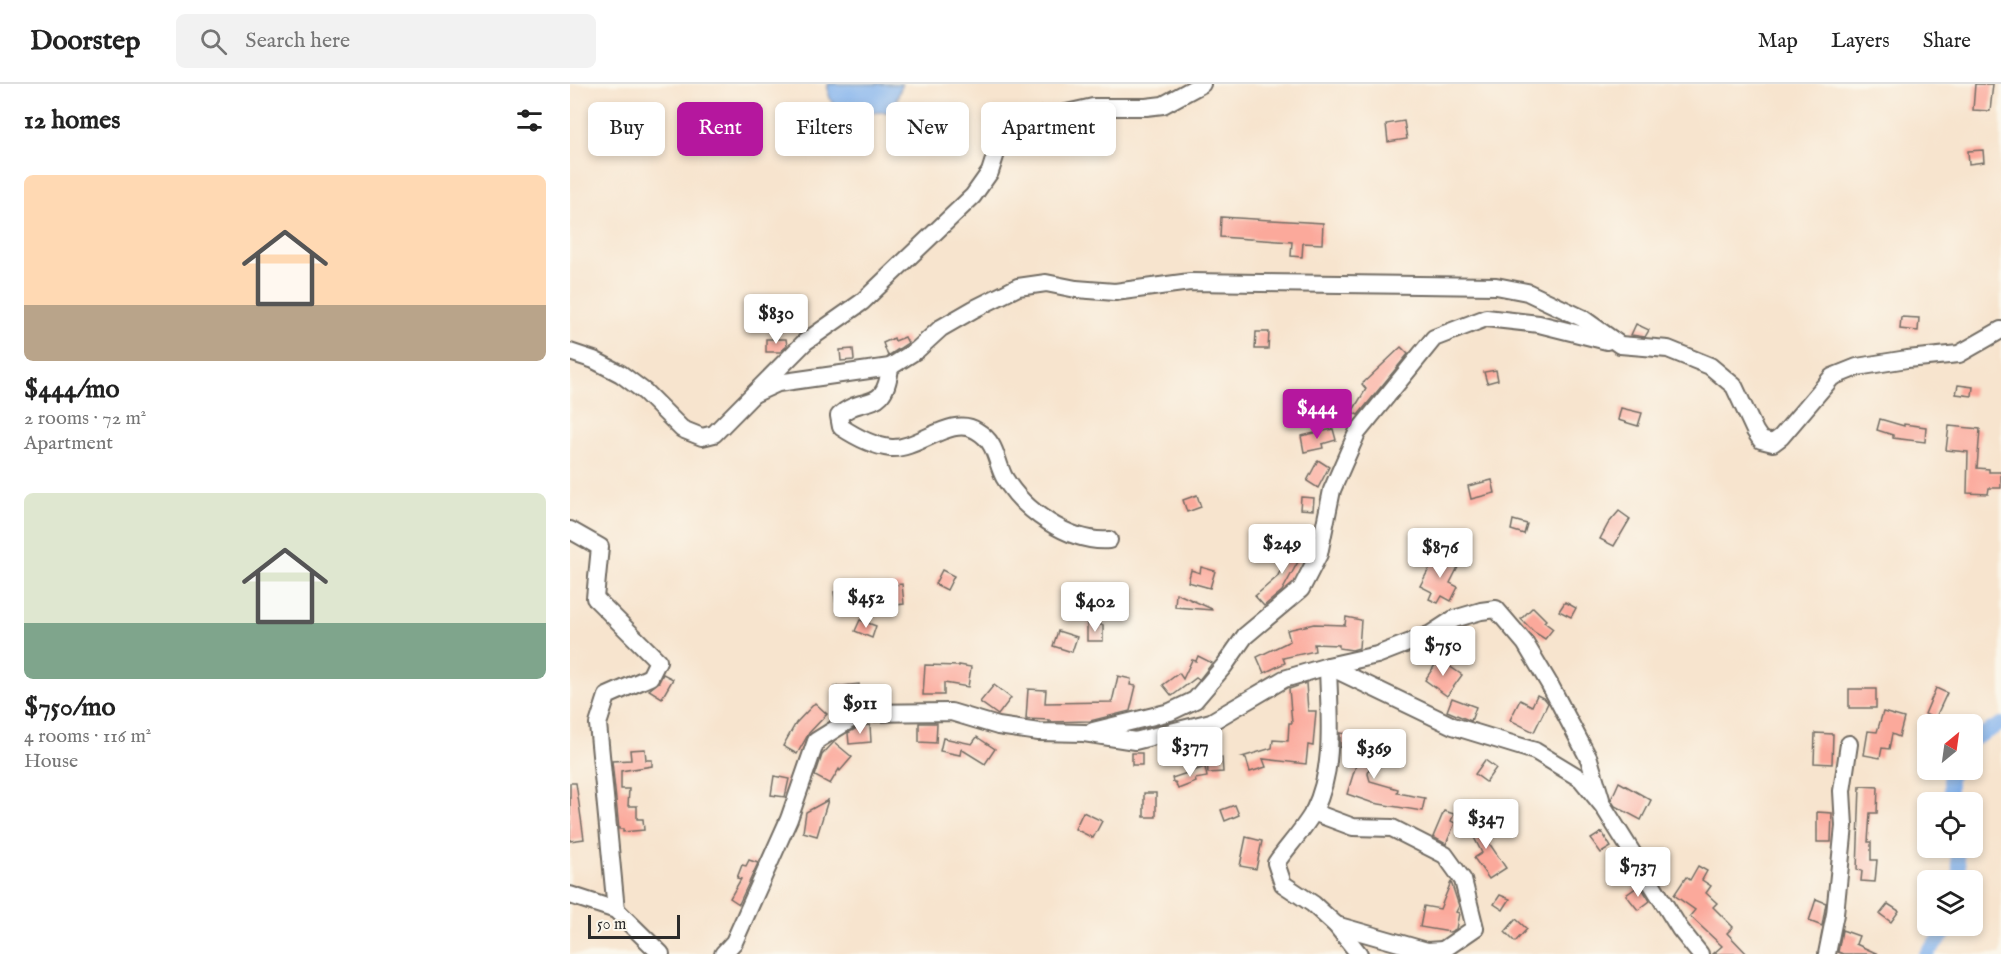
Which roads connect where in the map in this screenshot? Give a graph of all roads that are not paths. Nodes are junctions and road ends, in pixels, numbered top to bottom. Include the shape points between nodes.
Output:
1 (1202, 84) edge
2 (2001, 330) edge
3 (1620, 345) junction
4 (570, 352) edge
5 (890, 367) junction
6 (754, 394) junction
7 (570, 530) edge
8 (1109, 540) dead end
9 (1328, 666) junction
10 (1084, 733) junction
11 (1850, 744) dead end
12 (1604, 806) junction
13 (1313, 812) junction
14 (570, 895) edge
15 (616, 910) junction
16 (1336, 925) junction
17 (1443, 952) edge
18 (661, 954) edge
19 (723, 954) edge
20 (1359, 954) edge
21 (1700, 954) edge
22 (1827, 954) edge

1 - 6 street via 1163,105 1093,107 1029,117 1008,131 990,172 973,196 862,302 805,342
2 - 3 street via 1959,354 1857,367 1832,377 1773,443 1761,440 1734,386 1710,366 1668,349
3 - 5 street via 1582,318 1527,292 1496,286 1190,282 1115,292 1046,283 1018,287 974,309 941,328
3 - 10 street via 1539,324 1486,318 1434,338 1357,433 1332,490 1319,554 1301,589 1245,636 1195,700 1170,712
4 - 6 street via 621,374 682,429 702,437 714,434
5 - 6 street via 778,383
5 - 8 street via 884,393 871,403 844,410 838,416 841,427 861,440 893,448 968,425 996,450 1004,476 1032,511 1068,533
7 - 15 street via 600,547 595,598 658,661 650,677 607,696 598,724
9 - 10 street via 1284,679 1211,722 1135,741
9 - 12 street via 1453,726 1535,751 1581,779
9 - 12 street via 1377,655 1431,634 1454,619 1496,609 1525,643 1550,685 1589,759
9 - 13 street via 1327,776
10 - 19 street via 998,726 951,712 861,713 816,741 789,819 734,942
11 - 22 street via 1842,791 1844,826 1835,914
12 - 21 street via 1680,929
13 - 16 street via 1276,863 1283,884
13 - 17 street via 1353,827 1392,828 1445,855 1463,880 1475,928
14 - 15 street
15 - 18 street
16 - 17 street
16 - 20 street

